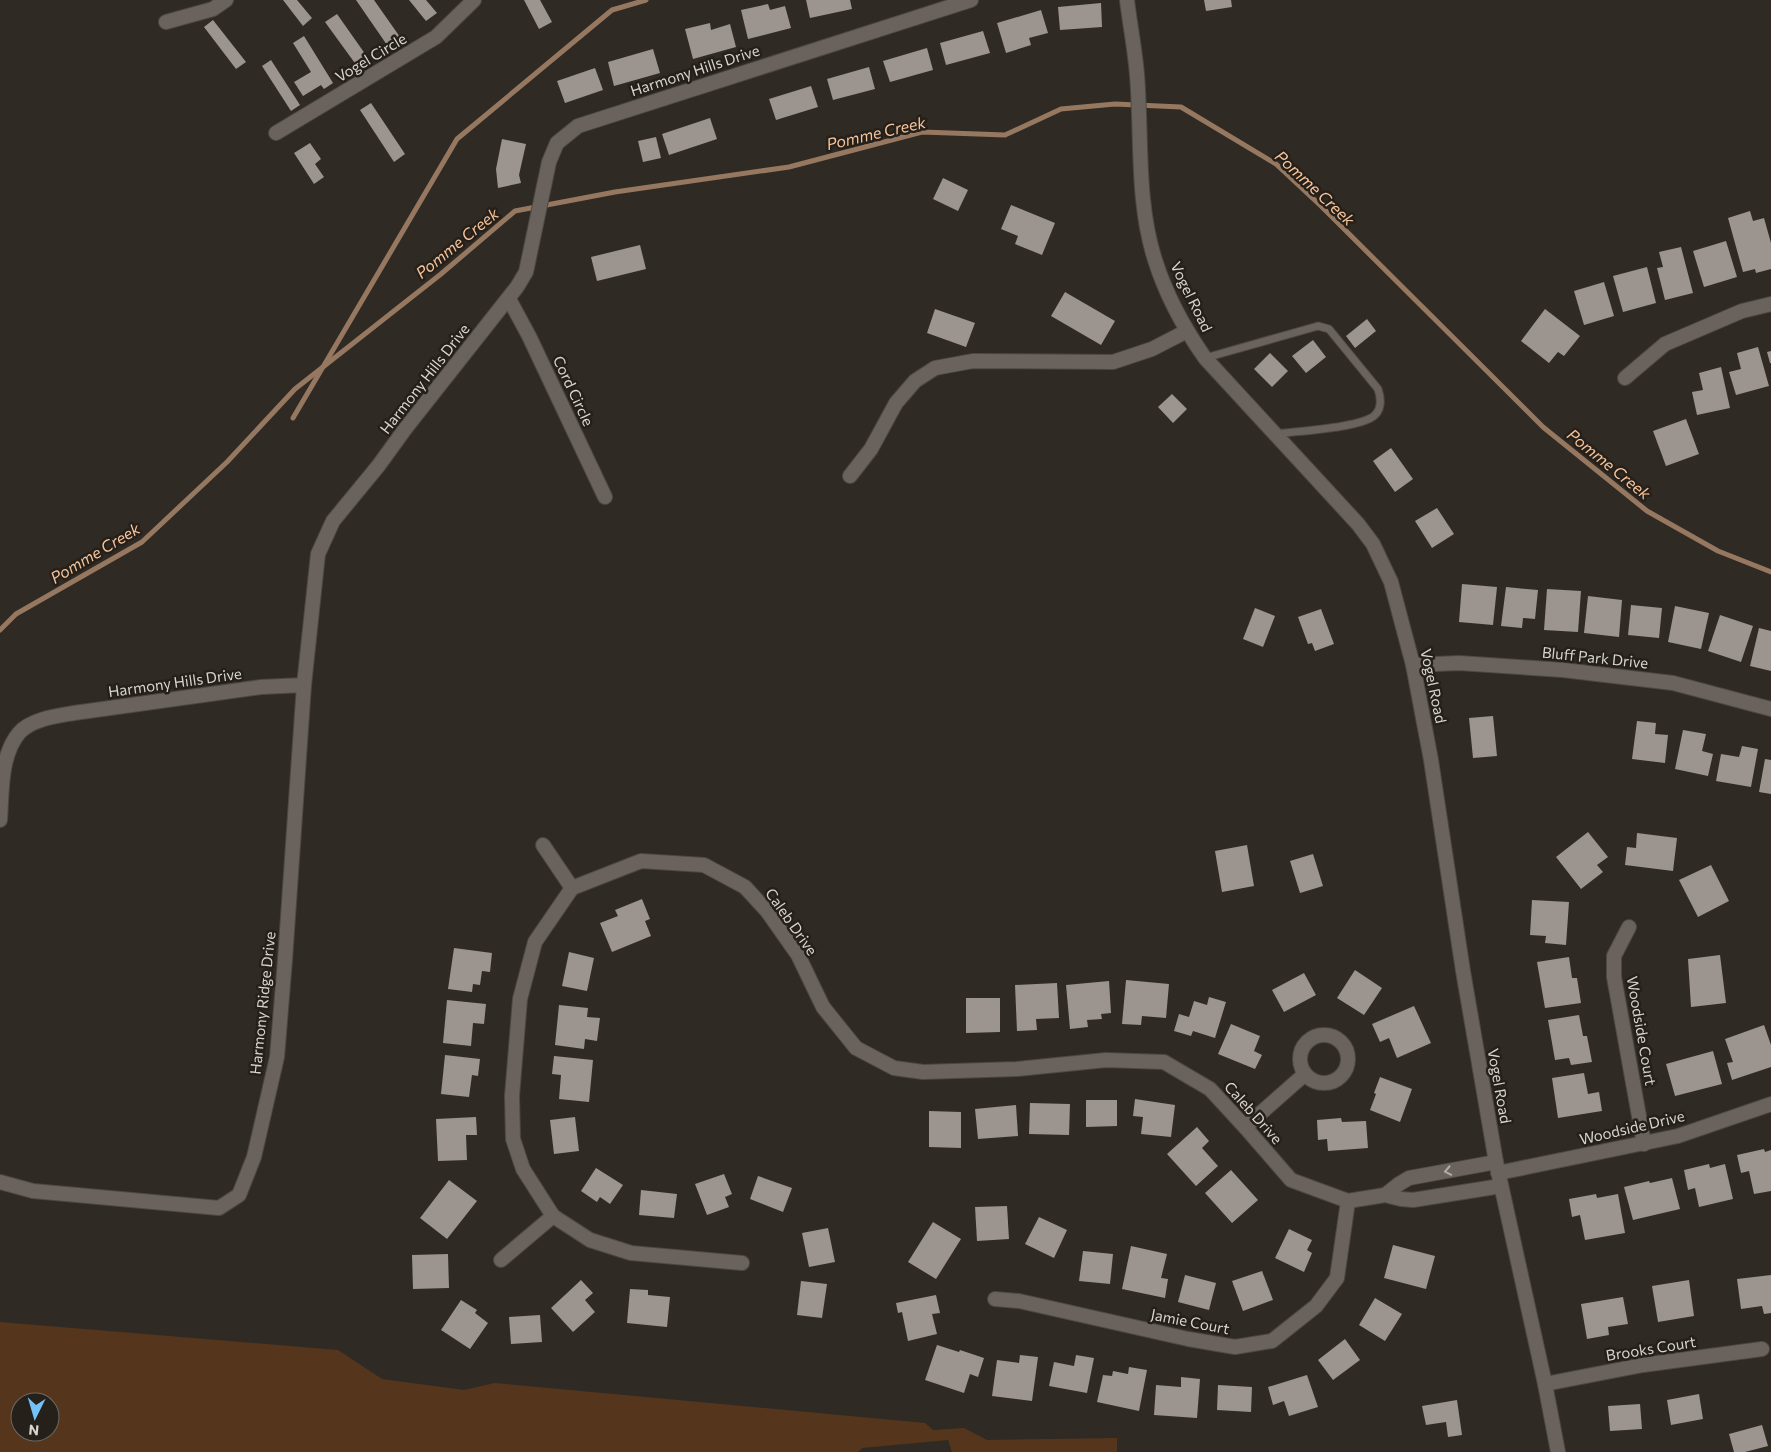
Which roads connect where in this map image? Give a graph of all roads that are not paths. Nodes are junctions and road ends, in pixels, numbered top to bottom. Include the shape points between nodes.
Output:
1 (226, 0) edge
2 (474, 0) edge
3 (970, 0) edge
4 (1127, 0) edge
5 (166, 22) dead end
6 (276, 133) dead end
7 (509, 299) junction
8 (1771, 304) edge
9 (1187, 331) junction
10 (1205, 358) junction
11 (1625, 378) dead end
12 (1275, 434) junction
13 (850, 476) dead end
14 (605, 497) dead end
15 (1413, 665) junction
16 (304, 685) junction
17 (1771, 709) edge
18 (0, 820) edge
19 (543, 845) dead end
20 (572, 888) junction
21 (1629, 927) dead end
22 (1305, 1074) dead end
23 (1771, 1104) edge
24 (1245, 1127) junction
25 (1644, 1144) junction
26 (1498, 1174) junction
27 (0, 1182) edge
28 (1385, 1195) junction
29 (1348, 1201) junction
30 (553, 1216) junction
31 (501, 1260) dead end
32 (742, 1263) dead end
33 (994, 1299) dead end
34 (1762, 1349) dead end
35 (1545, 1384) junction
36 (1558, 1452) edge

1 - 5 street via 212,10
2 - 6 street, Vogel Circle via 436,37
3 - 7 street, Harmony Hills Drive via 578,126 556,144 549,162 526,272
4 - 9 street, Vogel Road via 1137,73 1147,226 1154,259
7 - 14 street, Cord Circle
7 - 16 street, Harmony Hills Drive via 333,521 318,554
8 - 11 street via 1742,311 1665,344
9 - 10 street, Vogel Road
9 - 13 street via 1152,349 1112,362 973,361 935,368 915,381 896,403 871,449
10 - 12 street, Vogel Road
10 - 12 lane via 1318,326 1325,327 1378,389 1380,408 1368,420
12 - 15 street, Vogel Road via 1373,544 1391,582
15 - 17 street, Bluff Park Drive via 1459,663 1562,670 1673,683
15 - 26 street, Vogel Road
16 - 18 street, Harmony Hills Drive via 261,687 54,716 36,722 20,732 10,748
16 - 27 street, Harmony Ridge Drive via 277,1058 254,1157 239,1195 219,1208 42,1192
19 - 20 street
20 - 24 street, Caleb Drive via 641,861 704,865 745,888 767,911 798,955 823,1007 856,1048 894,1068 922,1072 1106,1060 1164,1062 1210,1089
20 - 30 street via 535,942 520,999 512,1096 513,1139 523,1169
21 - 25 street, Woodside Court via 1614,956 1614,977
22 - 24 street
23 - 25 street, Woodside Drive via 1678,1136
24 - 29 street, Caleb Drive via 1291,1180
25 - 26 street, Woodside Drive
26 - 28 street, Caleb Drive via 1413,1200
26 -> 28 street, Caleb Drive via 1409,1178
26 - 35 street, Vogel Road
28 - 29 street, Caleb Drive
29 - 33 street, Jamie Court via 1337,1278 1316,1306 1272,1341 1234,1347 1019,1300
30 - 31 street
30 - 32 street via 590,1240 631,1252
34 - 35 street, Brooks Court via 1643,1365
35 - 36 street, Vogel Road

